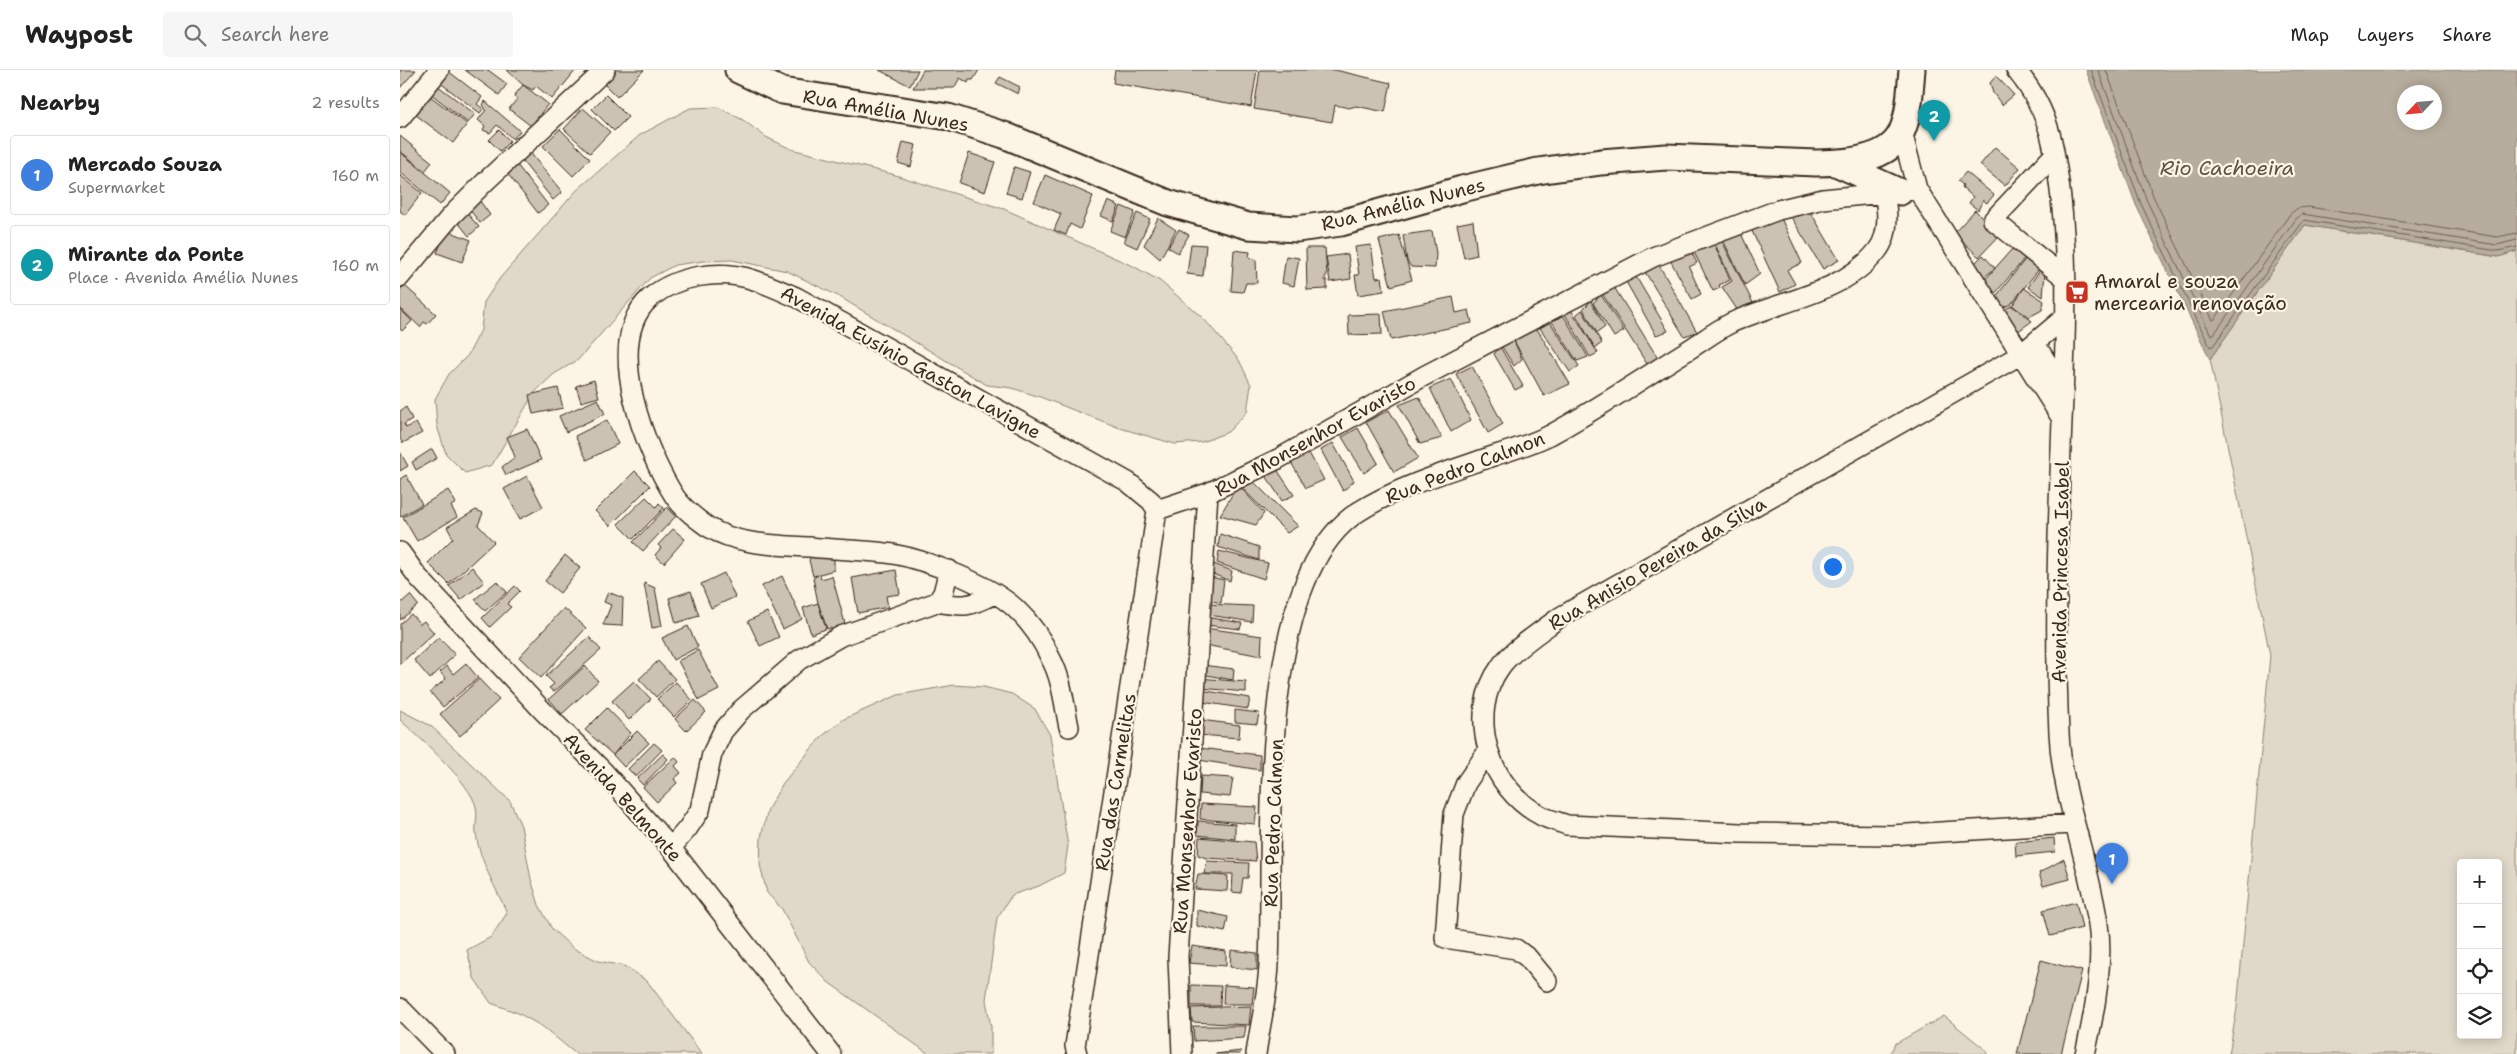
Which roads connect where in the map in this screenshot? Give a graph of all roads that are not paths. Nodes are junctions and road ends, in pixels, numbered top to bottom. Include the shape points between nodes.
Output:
1 (439, 70) edge
2 (606, 70) edge
3 (738, 70) edge
4 (1912, 70) edge
5 (2016, 70) edge
6 (400, 118) edge
7 (1904, 122) junction
8 (2054, 155) junction
9 (1836, 163) junction
10 (1900, 191) junction
11 (400, 277) edge
12 (2066, 278) junction
13 (2064, 318) junction
14 (2028, 350) junction
15 (2064, 390) junction
16 (2062, 420) junction
17 (1208, 493) junction
18 (1157, 510) junction
19 (400, 552) edge
20 (949, 570) junction
21 (994, 594) junction
22 (937, 602) junction
23 (1069, 726) dead end
24 (1488, 750) junction
25 (2073, 824) junction
26 (671, 848) junction
27 (1547, 981) dead end
28 (400, 1008) edge
29 (445, 1054) edge
30 (831, 1054) edge
31 (1077, 1054) edge
32 (1182, 1054) edge
33 (1256, 1054) edge
34 (2085, 1054) edge

1 - 6 street
2 - 11 street via 451,216
3 - 9 main road, Rua Amélia Nunes via 782,90 948,117 1004,135 1168,203 1248,226 1297,230 1341,224 1462,189 1538,171 1601,162 1666,157
4 - 7 main road
5 - 8 street, Avenida Princesa Isabel via 2032,90 2043,112
7 - 9 main road, Rua Amélia Nunes via 1885,150 1869,157
7 - 10 street
8 - 12 street, Avenida Princesa Isabel
8 - 12 street via 1993,220
9 - 10 main road
10 - 14 street
10 - 17 street, Rua Monsenhor Evaristo via 1823,199 1778,210 1653,257
10 - 33 street, Rua Pedro Calmon via 1887,210 1886,233 1878,250 1834,284 1730,324 1549,435 1428,478 1386,497 1357,513 1322,547 1290,624 1284,665 1270,800 1269,966
12 - 13 street, Avenida Princesa Isabel
13 - 14 street, Rua Anisio Pereira da Silva
13 - 15 street, Avenida Princesa Isabel
14 - 15 street
14 - 16 street
14 - 24 street, Rua Anisio Pereira da Silva via 1560,617 1501,665 1487,694 1483,721
15 - 16 street, Avenida Princesa Isabel
16 - 25 street, Avenida Princesa Isabel via 2057,615 2059,735
17 - 18 street
17 - 32 street, Rua Monsenhor Evaristo via 1178,957
18 - 20 street, Avenida Eusínio Gaston Lavigne via 1128,482 798,298 752,279 716,275 684,279 658,292 642,306 632,326 628,366 637,415 651,454 676,500 708,527 736,539 894,554
18 - 31 street, Rua das Carmelitas via 1075,1046
19 - 26 street, Avenida Belmonte via 418,577 603,771
20 - 21 street, Avenida Eusínio Gaston Lavigne
20 - 22 street
21 - 22 street via 972,606
21 - 23 street, Avenida Eusínio Gaston Lavigne via 1015,607 1034,629 1052,660
22 - 26 street via 841,636 799,660 755,697 723,730 712,754 700,810
24 - 25 street, Rua Anisio Pereira da Silva via 1501,778 1520,800 1542,816 1567,824 1890,835
24 - 27 street via 1466,783 1454,814 1445,938 1516,950 1528,958
25 - 34 street, Avenida Princesa Isabel via 2099,926 2099,960
26 - 30 street, Avenida Belmonte
28 - 29 street

